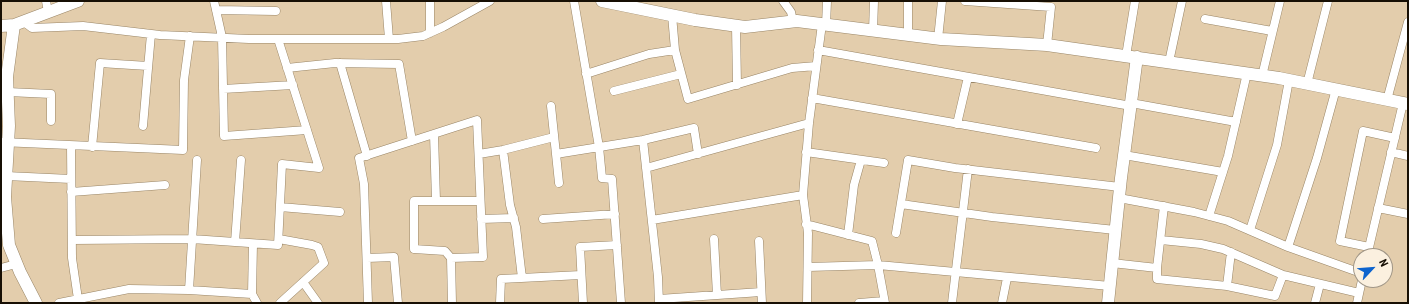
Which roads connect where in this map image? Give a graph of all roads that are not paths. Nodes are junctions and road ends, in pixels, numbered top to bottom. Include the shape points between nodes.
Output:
1 (78, 1) edge
2 (214, 1) edge
3 (386, 1) edge
4 (430, 1) edge
5 (490, 1) edge
6 (574, 1) edge
7 (602, 1) edge
8 (783, 1) edge
9 (827, 1) edge
10 (874, 1) edge
11 (908, 1) edge
12 (942, 1) edge
13 (966, 1) edge
14 (1135, 1) edge
15 (1182, 1) edge
16 (1280, 1) edge
17 (1328, 1) edge
18 (1045, 4) edge
19 (47, 7) edge
20 (216, 10) junction
21 (276, 11) dead end
22 (672, 15) junction
23 (1205, 19) dead end
24 (794, 22) junction
25 (1408, 22) edge
26 (19, 24) junction
27 (824, 24) junction
28 (1, 26) edge
29 (736, 26) junction
30 (874, 31) junction
31 (1272, 31) junction
32 (430, 33) junction
33 (151, 34) junction
34 (908, 35) junction
35 (190, 36) junction
36 (222, 37) junction
37 (278, 39) junction
38 (389, 39) junction
39 (938, 39) junction
40 (1047, 45) junction
41 (675, 50) junction
42 (818, 50) junction
43 (1132, 57) junction
44 (1169, 62) junction
45 (340, 63) junction
46 (148, 66) junction
47 (816, 66) junction
48 (5, 68) edge
49 (287, 68) junction
50 (586, 74) junction
51 (682, 74) junction
52 (1247, 74) junction
53 (1262, 76) junction
54 (968, 77) junction
55 (1290, 80) junction
56 (1307, 84) junction
57 (736, 85) junction
58 (293, 86) junction
59 (223, 89) junction
60 (1336, 89) junction
61 (614, 91) dead end
62 (8, 92) junction
63 (812, 98) junction
64 (1387, 100) junction
65 (1406, 104) edge
66 (1131, 105) junction
67 (5, 106) edge
68 (551, 106) dead end
69 (51, 120) dead end
70 (1236, 122) junction
71 (809, 123) junction
72 (957, 124) junction
73 (143, 126) dead end
74 (307, 130) junction
75 (434, 134) junction
76 (554, 137) junction
77 (1395, 138) junction
78 (643, 140) junction
79 (412, 141) junction
80 (5, 142) edge
81 (71, 146) junction
82 (92, 147) junction
83 (599, 147) junction
84 (1096, 148) dead end
85 (503, 150) junction
86 (806, 152) junction
87 (1392, 152) junction
88 (479, 154) junction
89 (556, 154) junction
90 (698, 154) junction
91 (1124, 155) junction
92 (367, 156) junction
93 (1408, 156) edge
94 (197, 160) dead end
95 (241, 160) dead end
96 (861, 160) junction
97 (884, 163) dead end
98 (646, 168) junction
99 (968, 169) junction
100 (1223, 172) junction
101 (71, 179) junction
102 (4, 180) edge
103 (559, 183) dead end
104 (166, 186) dead end
105 (71, 192) junction
106 (1119, 193) junction
107 (802, 195) junction
108 (436, 201) junction
109 (480, 201) junction
110 (901, 204) junction
111 (280, 206) junction
112 (1164, 206) junction
113 (1378, 208) junction
114 (340, 212) dead end
115 (962, 212) junction
116 (615, 214) junction
117 (1408, 214) edge
118 (1209, 216) junction
119 (514, 218) junction
120 (481, 219) junction
121 (543, 219) dead end
122 (652, 220) junction
123 (806, 224) junction
124 (1116, 230) junction
125 (1250, 230) junction
126 (896, 233) dead end
127 (5, 235) edge
128 (848, 235) junction
129 (192, 239) junction
130 (279, 239) junction
131 (714, 239) dead end
132 (72, 240) junction
133 (1161, 240) junction
134 (759, 241) dead end
135 (235, 242) junction
136 (253, 244) junction
137 (617, 245) junction
138 (1288, 247) junction
139 (1369, 247) joint
140 (1231, 252) junction
141 (367, 258) junction
142 (451, 258) junction
143 (1112, 263) junction
144 (16, 264) junction
145 (878, 265) junction
146 (808, 267) junction
147 (1, 268) edge
148 (1157, 268) junction
149 (1353, 269) edge
150 (955, 273) junction
151 (1283, 275) junction
152 (581, 276) junction
153 (522, 278) junction
154 (1007, 278) junction
155 (303, 282) junction
156 (1320, 284) junction
157 (1110, 286) junction
158 (1227, 286) junction
159 (1360, 288) edge
160 (189, 290) junction
161 (761, 292) junction
162 (1359, 293) junction
163 (252, 294) junction
164 (717, 295) junction
165 (78, 299) junction
166 (659, 301) edge
167 (884, 302) edge
168 (36, 303) edge
169 (59, 303) edge
170 (256, 303) edge
171 (280, 303) edge
172 (318, 303) edge
173 (368, 303) edge
174 (398, 303) edge
175 (452, 303) edge
176 (500, 303) edge
177 (583, 303) edge
178 (621, 303) edge
179 (762, 303) edge
180 (807, 303) edge
181 (858, 303) edge
182 (952, 303) edge
183 (1002, 303) edge
184 (1108, 303) edge
185 (1315, 303) edge
186 (1357, 303) edge

1 - 19 street
2 - 20 street
3 - 38 street
4 - 32 street
5 - 32 street
6 - 50 street
7 - 22 street
8 - 24 street
9 - 27 street
10 - 30 street
11 - 34 street
12 - 39 street
13 - 18 street
14 - 43 street
15 - 44 street
16 - 31 street
17 - 56 street
18 - 40 street via 1051,7
19 - 26 street
20 - 21 street
20 - 36 street
22 - 29 street
22 - 41 street
23 - 31 street
24 - 27 street
24 - 29 street
25 - 64 street
26 - 28 street
26 - 33 street via 32,28 83,26
26 - 48 street
27 - 30 street
27 - 42 street
29 - 57 street
30 - 34 street
31 - 53 street
32 - 38 street
33 - 35 street
33 - 46 street
34 - 39 street
35 - 36 street
35 - 82 street via 184,80 182,150
36 - 37 street
36 - 59 street
37 - 38 street
37 - 49 street
39 - 40 street
40 - 43 street
41 - 50 street via 649,54
41 - 51 street
42 - 47 street
42 - 54 street
43 - 44 street
43 - 66 street
44 - 52 street
45 - 49 street
45 - 79 street via 399,64
45 - 92 street
46 - 73 street
46 - 82 street via 100,63
47 - 57 street via 792,68
47 - 63 street
48 - 62 street
49 - 58 street
50 - 83 street
51 - 57 street via 688,99
51 - 61 street
52 - 53 street
52 - 70 street
53 - 55 street
54 - 66 street
54 - 72 street
55 - 56 street
55 - 125 street via 1277,145
56 - 60 street
58 - 59 street
58 - 74 street
59 - 74 street via 224,136
60 - 64 street
60 - 138 street
62 - 67 street
62 - 69 street via 51,94
63 - 71 street
63 - 72 street
64 - 65 street
65 - 77 street
66 - 70 street
66 - 91 street
67 - 80 street
68 - 76 street
70 - 100 street
71 - 86 street
71 - 90 street
72 - 84 street
74 - 111 street via 319,168 282,164
75 - 79 street
75 - 88 street via 477,120
75 - 108 street
76 - 85 street
76 - 89 street
77 - 87 street
77 - 139 street via 1363,131 1340,241
78 - 83 street
78 - 90 street via 694,128
78 - 98 street
79 - 92 street
80 - 81 street
80 - 102 street
81 - 82 street
81 - 101 street
83 - 89 street
83 - 116 street via 602,178 612,179
85 - 88 street
85 - 119 street
86 - 96 street
86 - 107 street
87 - 93 street
87 - 113 street
88 - 109 street
89 - 103 street
90 - 98 street
91 - 100 street
91 - 106 street
92 - 141 street via 359,158 364,184
94 - 129 street
95 - 135 street
96 - 97 street
96 - 128 street via 854,185
98 - 122 street
99 - 106 street
99 - 110 street via 908,160
99 - 115 street
100 - 118 street
101 - 102 street
101 - 105 street
102 - 127 street
104 - 105 street
105 - 132 street
106 - 112 street
106 - 124 street
107 - 122 street
107 - 123 street
108 - 109 street
108 - 142 street via 414,201 414,249 445,251
109 - 120 street
110 - 115 street
110 - 126 street
111 - 114 street
111 - 130 street
112 - 118 street
112 - 133 street
113 - 117 street
113 - 139 street
115 - 124 street
115 - 150 street
116 - 121 street
116 - 137 street
118 - 125 street
119 - 120 street
119 - 153 street
120 - 142 street via 483,257
122 - 166 street
123 - 128 street
123 - 146 street
124 - 143 street
125 - 138 street
127 - 144 street
128 - 145 street via 872,241
129 - 132 street
129 - 135 street
129 - 160 street
130 - 136 street via 278,245
130 - 155 street via 318,247 324,263
131 - 164 street
132 - 165 street
133 - 140 street via 1201,244
133 - 148 street
134 - 161 street
135 - 136 street
136 - 163 street
137 - 152 street via 580,247
137 - 178 street
138 - 149 street
140 - 151 street
140 - 158 street
141 - 173 street
141 - 174 street via 394,257
142 - 175 street
143 - 148 street
143 - 157 street
144 - 147 street
144 - 168 street
145 - 146 street
145 - 150 street
145 - 167 street
146 - 180 street
148 - 158 street via 1158,279
150 - 154 street
150 - 182 street
151 - 156 street
151 - 158 street via 1275,296
152 - 153 street
152 - 177 street
153 - 176 street via 501,279
154 - 157 street
154 - 183 street
155 - 171 street
155 - 172 street
156 - 162 street
156 - 185 street
157 - 184 street
159 - 162 street
160 - 163 street
160 - 165 street via 129,289
161 - 164 street
161 - 179 street
162 - 186 street
163 - 170 street
164 - 166 street
165 - 169 street
167 - 181 street

